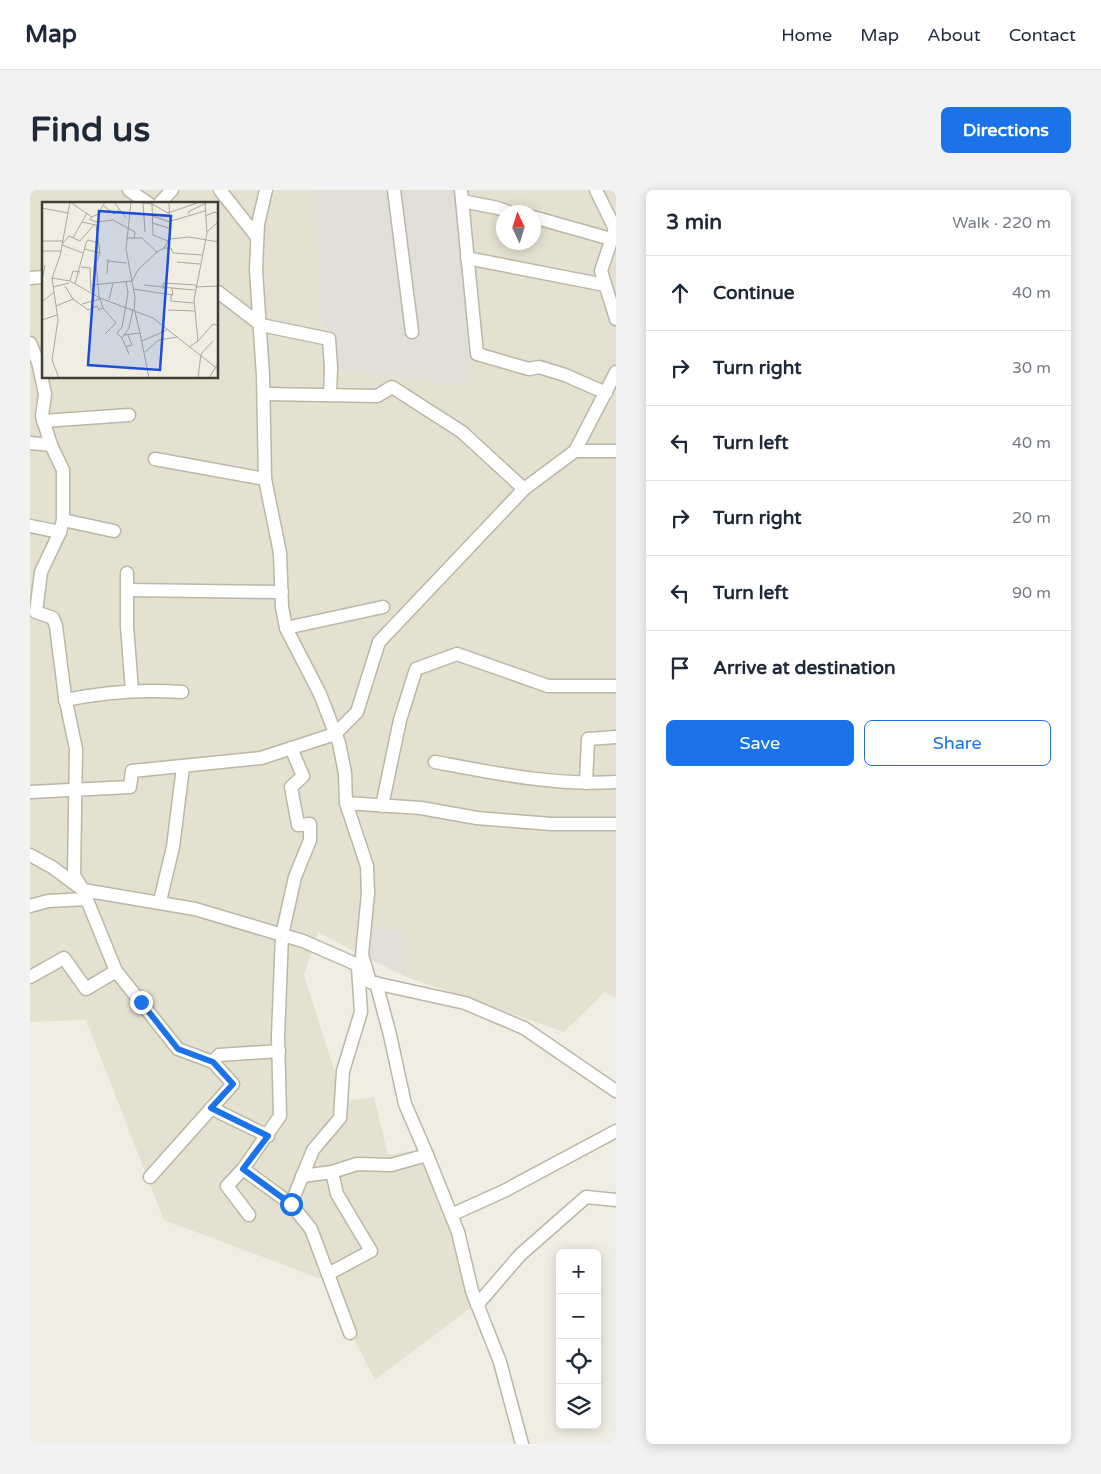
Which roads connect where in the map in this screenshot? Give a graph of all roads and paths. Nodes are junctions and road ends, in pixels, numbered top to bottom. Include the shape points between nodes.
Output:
1 (130, 190) edge
2 (172, 190) edge
3 (220, 190) edge
4 (266, 190) edge
5 (394, 190) edge
6 (596, 190) edge
7 (461, 195) edge
8 (146, 202) edge
9 (161, 202) edge
10 (496, 207) edge
11 (541, 218) edge
12 (614, 232) edge
13 (257, 237) junction
14 (467, 258) junction
15 (606, 285) junction
16 (219, 293) edge
17 (616, 319) edge
18 (261, 325) junction
19 (412, 332) dead end
20 (30, 343) edge
21 (615, 377) edge
22 (606, 393) junction
23 (264, 394) junction
24 (330, 395) junction
25 (129, 415) dead end
26 (43, 421) junction
27 (30, 443) edge
28 (51, 445) junction
29 (575, 451) junction
30 (616, 451) edge
31 (155, 459) dead end
32 (265, 479) junction
33 (524, 489) junction
34 (30, 526) edge
35 (61, 526) junction
36 (114, 531) dead end
37 (127, 574) dead end
38 (127, 590) junction
39 (282, 592) junction
40 (383, 607) dead end
41 (286, 628) junction
42 (616, 686) edge
43 (132, 691) junction
44 (182, 692) dead end
45 (65, 700) junction
46 (335, 734) junction
47 (616, 737) edge
48 (291, 748) junction
49 (435, 762) dead end
50 (183, 767) junction
51 (616, 782) edge
52 (586, 783) junction
53 (76, 791) junction
54 (30, 792) edge
55 (346, 804) junction
56 (382, 806) junction
57 (616, 824) edge
58 (30, 855) edge
59 (85, 895) junction
60 (160, 901) junction
61 (30, 906) edge
62 (282, 935) junction
63 (358, 966) junction
64 (116, 971) junction
65 (30, 978) edge
66 (373, 983) junction
67 (279, 1051) junction
68 (213, 1062) junction
69 (616, 1091) edge
70 (211, 1108) junction
71 (616, 1131) edge
72 (268, 1136) junction
73 (427, 1155) junction
74 (243, 1169) junction
75 (332, 1172) junction
76 (302, 1176) junction
77 (150, 1177) dead end
78 (616, 1200) edge
79 (291, 1204) junction
80 (249, 1215) dead end
81 (451, 1215) junction
82 (328, 1274) junction
83 (477, 1305) junction
84 (350, 1333) dead end
85 (522, 1444) edge

1 - 8 street
2 - 9 street
3 - 13 street
4 - 13 street
5 - 19 street
6 - 12 street
7 - 10 street
7 - 14 street
11 - 12 street
12 - 15 street via 601,271
13 - 18 street
14 - 15 street
14 - 22 street via 476,354 530,369 539,367
15 - 17 street
16 - 18 street
18 - 23 street
18 - 24 street via 329,339
20 - 26 street via 45,394
21 - 22 street
22 - 29 street
23 - 24 street
23 - 32 street
24 - 33 street via 377,396 392,387 462,432
25 - 26 street
26 - 28 street
27 - 28 street
28 - 35 street via 62,470
29 - 30 street
29 - 33 street
31 - 32 street
32 - 39 street via 280,553
33 - 46 street via 379,642 357,712
34 - 35 street
35 - 36 street
35 - 45 street via 41,572 36,612 53,618 56,626
37 - 38 street
38 - 39 street
38 - 43 street via 126,626
39 - 41 street
40 - 41 street
41 - 46 street via 320,694
42 - 56 street via 548,686 457,654 416,669 400,720
43 - 44 street
43 - 45 street via 102,692
45 - 53 street via 76,749
46 - 48 street
46 - 55 street via 345,773
47 - 52 street via 588,739
48 - 50 street via 261,758
48 - 62 street via 303,776 290,787 298,825 310,824 310,840 295,877
49 - 52 street
50 - 53 street via 132,771 130,787
50 - 60 street via 173,847
51 - 52 street
53 - 54 street
53 - 59 street via 74,875
55 - 56 street
55 - 66 street via 368,866 362,955
56 - 57 street via 551,824
58 - 59 street via 52,867
59 - 60 street
59 - 61 street
59 - 64 street
60 - 62 street
62 - 63 street
62 - 67 street
63 - 66 street
63 - 76 street via 361,1012 343,1071 340,1118 313,1150
64 - 65 street via 86,989 64,958
64 - 68 street via 178,1049
66 - 69 street via 465,1003 524,1028
66 - 73 street via 390,1035 405,1104
67 - 68 street via 219,1055
67 - 72 street via 280,1116
68 - 70 street via 233,1084
70 - 72 street
70 - 77 street
71 - 81 street via 504,1191
72 - 74 street
73 - 75 street via 390,1165 357,1164
73 - 81 street
74 - 79 street
74 - 80 street via 228,1186
75 - 76 street
75 - 82 street via 337,1194 371,1251
76 - 79 street
78 - 83 street via 586,1197 520,1255
79 - 82 street via 311,1229
81 - 83 street
82 - 84 street
83 - 85 street via 500,1362

